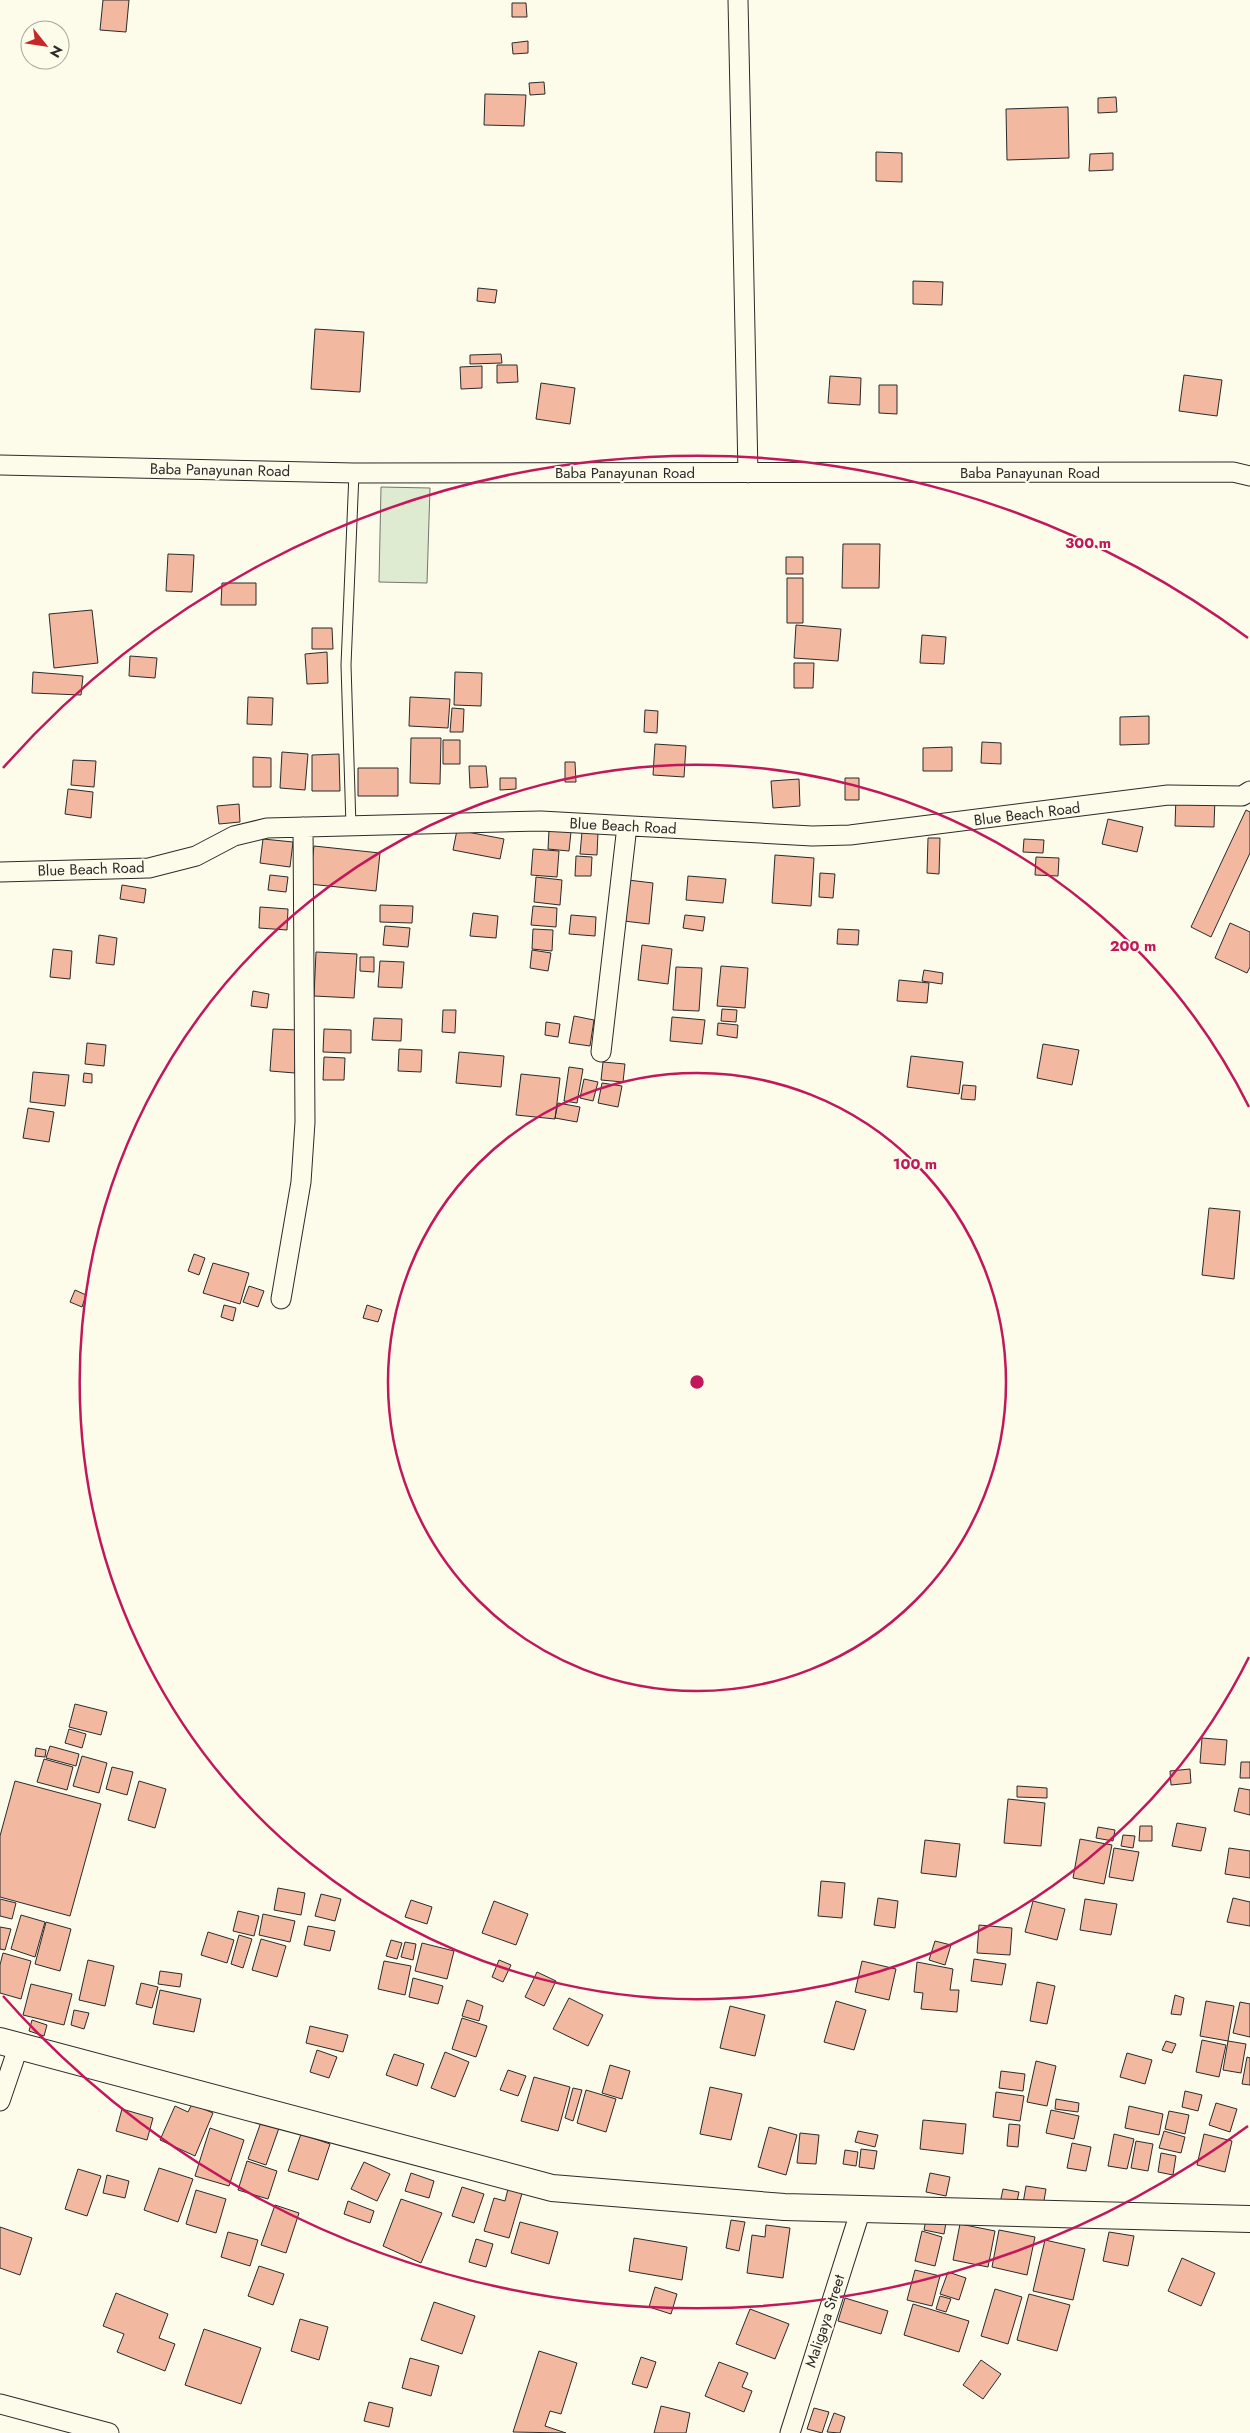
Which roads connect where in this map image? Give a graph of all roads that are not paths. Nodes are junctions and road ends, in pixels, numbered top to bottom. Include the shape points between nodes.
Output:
1 (738, 0) edge
2 (0, 465) edge
3 (354, 473) junction
4 (748, 473) junction
5 (1250, 476) edge
6 (1250, 791) edge
7 (351, 826) junction
8 (627, 826) junction
9 (303, 827) junction
10 (0, 872) edge
11 (600, 1052) dead end
12 (281, 1299) dead end
13 (9, 2043) edge
14 (0, 2101) edge
15 (861, 2209) junction
16 (1250, 2219) edge
17 (0, 2404) edge
18 (109, 2433) edge
19 (790, 2433) edge

1 - 4 street
2 - 3 street, Baba Panayunan Road
3 - 4 street, Baba Panayunan Road
3 - 7 lane via 346,665
4 - 5 street, Baba Panayunan Road via 1233,472
6 - 8 street, Blue Beach Road via 1242,796 1168,795 850,835 812,836
7 - 8 street, Blue Beach Road via 541,821
7 - 9 street, Blue Beach Road
8 - 11 street
9 - 10 street, Blue Beach Road via 267,828 234,836 196,856 149,868
9 - 12 street via 305,1122 302,1182
13 - 14 street
13 - 15 main road via 552,2188 784,2207
15 - 16 main road
15 - 19 street, Maligaya Street
17 - 18 street

